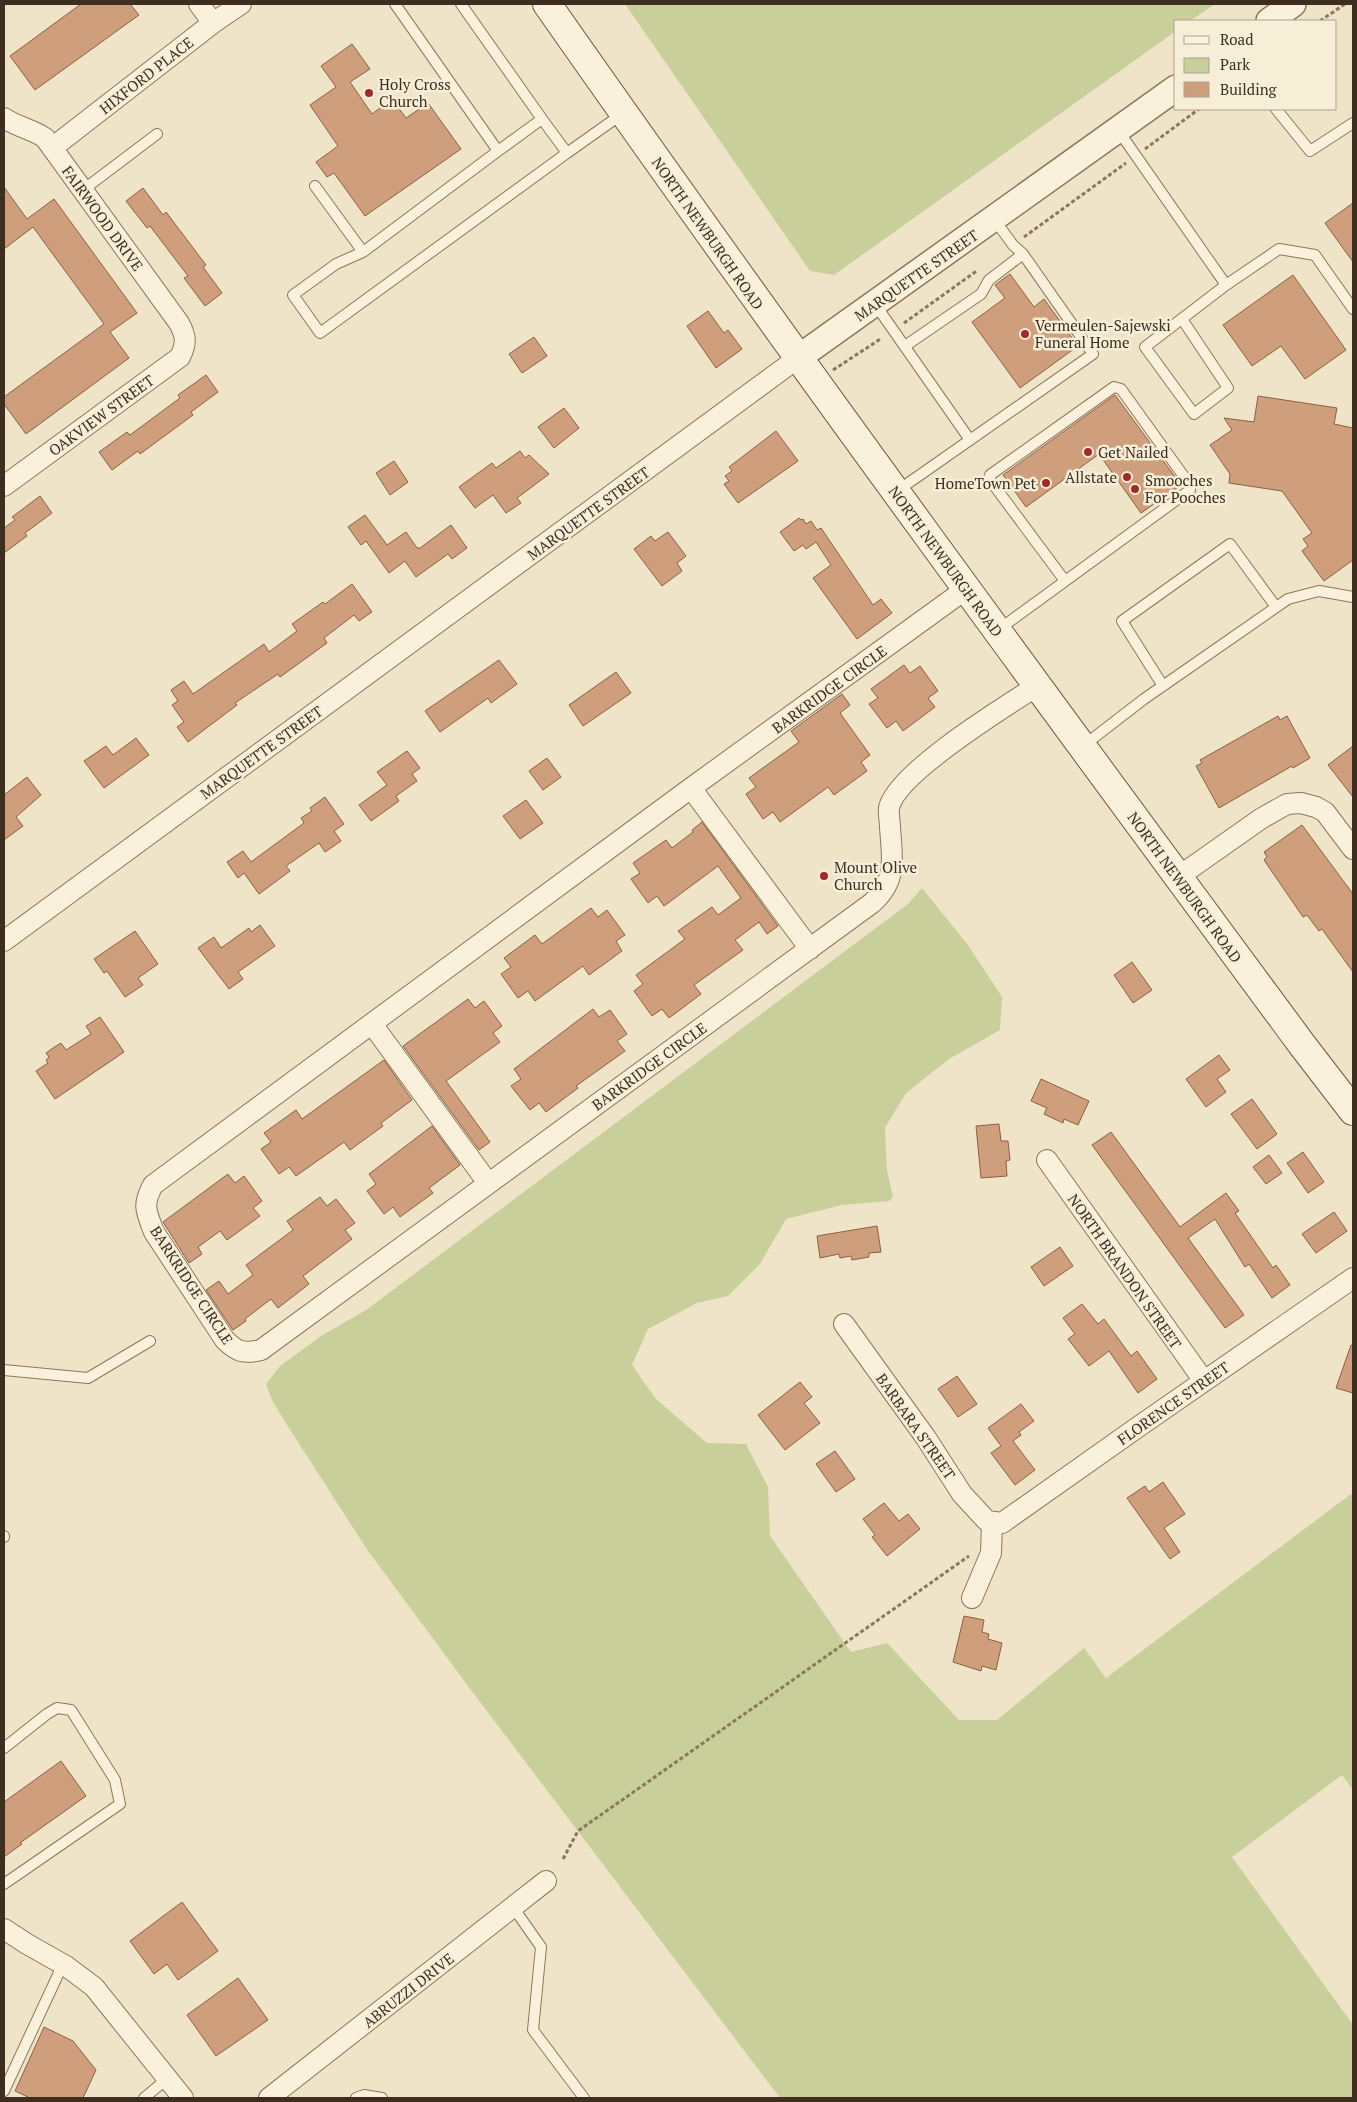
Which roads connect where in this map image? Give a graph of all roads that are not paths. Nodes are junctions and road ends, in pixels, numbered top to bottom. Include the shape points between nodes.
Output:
1 (199, 4) edge
2 (241, 4) edge
3 (395, 4) edge
4 (461, 4) edge
5 (547, 4) edge
6 (1293, 4) edge
7 (1270, 20) edge
8 (213, 23) junction
9 (1174, 89) edge
10 (1277, 110) edge
11 (624, 113) junction
12 (542, 119) junction
13 (1353, 123) edge
14 (7, 125) edge
15 (1118, 130) junction
16 (157, 134) dead end
17 (52, 148) junction
18 (498, 151) junction
19 (567, 153) junction
20 (315, 186) dead end
21 (83, 190) junction
22 (994, 219) junction
23 (363, 252) junction
24 (1023, 254) junction
25 (1226, 285) junction
26 (875, 304) junction
27 (1353, 309) edge
28 (1182, 319) junction
29 (186, 336) joint
30 (905, 346) junction
31 (798, 358) junction
32 (970, 440) junction
33 (7, 478) edge
34 (896, 492) junction
35 (1065, 581) junction
36 (966, 589) junction
37 (1353, 597) edge
38 (1276, 607) junction
39 (997, 631) junction
40 (1037, 686) junction
41 (1164, 686) junction
42 (1082, 747) junction
43 (691, 788) junction
44 (1353, 849) edge
45 (1178, 877) junction
46 (4, 941) edge
47 (810, 949) junction
48 (372, 1024) junction
49 (1353, 1111) edge
50 (1047, 1160) dead end
51 (488, 1183) junction
52 (1353, 1278) edge
53 (844, 1324) dead end
54 (150, 1341) dead end
55 (4, 1370) edge
56 (1204, 1381) junction
57 (992, 1532) junction
58 (972, 1598) dead end
59 (4, 1748) edge
60 (546, 1881) dead end
61 (4, 1884) edge
62 (513, 1907) junction
63 (4, 1929) edge
64 (63, 1964) junction
65 (168, 2078) junction
66 (4, 2091) edge
67 (144, 2098) edge
68 (183, 2098) edge
69 (269, 2098) edge
70 (356, 2098) edge
71 (382, 2098) edge
72 (584, 2098) edge

1 - 8 street
2 - 8 street, HIXFORD PLACE
3 - 18 lane
4 - 12 lane
5 - 11 main road, NORTH NEWBURGH ROAD
6 - 7 street
8 - 17 street, HIXFORD PLACE
9 - 15 street, MARQUETTE STREET
10 - 13 lane via 1310,151
11 - 19 lane
11 - 31 main road, NORTH NEWBURGH ROAD
12 - 18 lane
12 - 19 lane
14 - 17 street, FAIRWOOD DRIVE via 35,131
15 - 22 street, MARQUETTE STREET
15 - 25 lane
16 - 21 lane
17 - 21 street, FAIRWOOD DRIVE
18 - 23 lane
19 - 23 lane via 320,333 293,295 336,264
20 - 23 lane
21 - 29 street, FAIRWOOD DRIVE via 180,323
22 - 24 lane
22 - 26 street, MARQUETTE STREET
24 - 30 lane via 989,280 981,294
24 - 32 lane via 1093,354
25 - 27 lane via 1280,249 1315,256
25 - 28 lane
26 - 30 lane
26 - 31 street, MARQUETTE STREET
28 - 28 lane via 1145,347 1194,414 1228,388
29 - 33 street, OAKVIEW STREET via 180,357
30 - 32 lane
31 - 34 main road, NORTH NEWBURGH ROAD
31 - 46 street, MARQUETTE STREET
32 - 34 lane
34 - 36 main road, NORTH NEWBURGH ROAD
35 - 35 lane via 1190,490 1190,485 1121,390 1114,387 990,475 990,480
35 - 39 lane
36 - 39 main road, NORTH NEWBURGH ROAD
36 - 43 street, BARKRIDGE CIRCLE
37 - 38 lane via 1319,591 1288,599
38 - 41 lane
38 - 41 lane via 1230,544 1122,621
39 - 40 main road, NORTH NEWBURGH ROAD
40 - 42 main road, NORTH NEWBURGH ROAD
40 - 47 street, BARKRIDGE CIRCLE via 929,760 900,789 889,807 892,867 890,881 883,894
41 - 42 lane
42 - 45 main road, NORTH NEWBURGH ROAD
43 - 47 street
43 - 48 street, BARKRIDGE CIRCLE
44 - 45 street via 1325,812 1316,806 1287,804
45 - 49 main road, NORTH NEWBURGH ROAD
47 - 51 street, BARKRIDGE CIRCLE
48 - 51 street
48 - 51 street, BARKRIDGE CIRCLE via 153,1186 146,1199 146,1212 154,1232 225,1340 235,1350 261,1350
50 - 56 street, NORTH BRANDON STREET
52 - 56 street, FLORENCE STREET
53 - 57 street, BARBARA STREET
54 - 55 lane via 88,1378
56 - 57 street, FLORENCE STREET
57 - 58 street via 991,1553
59 - 61 lane via 57,1708 71,1710 115,1780 120,1804
60 - 62 street, ABRUZZI DRIVE
62 - 69 street, ABRUZZI DRIVE
62 - 72 lane via 541,1946 533,2030
63 - 64 street
64 - 65 street via 94,1987
64 - 66 lane
65 - 67 lane
65 - 68 street
70 - 71 lane

